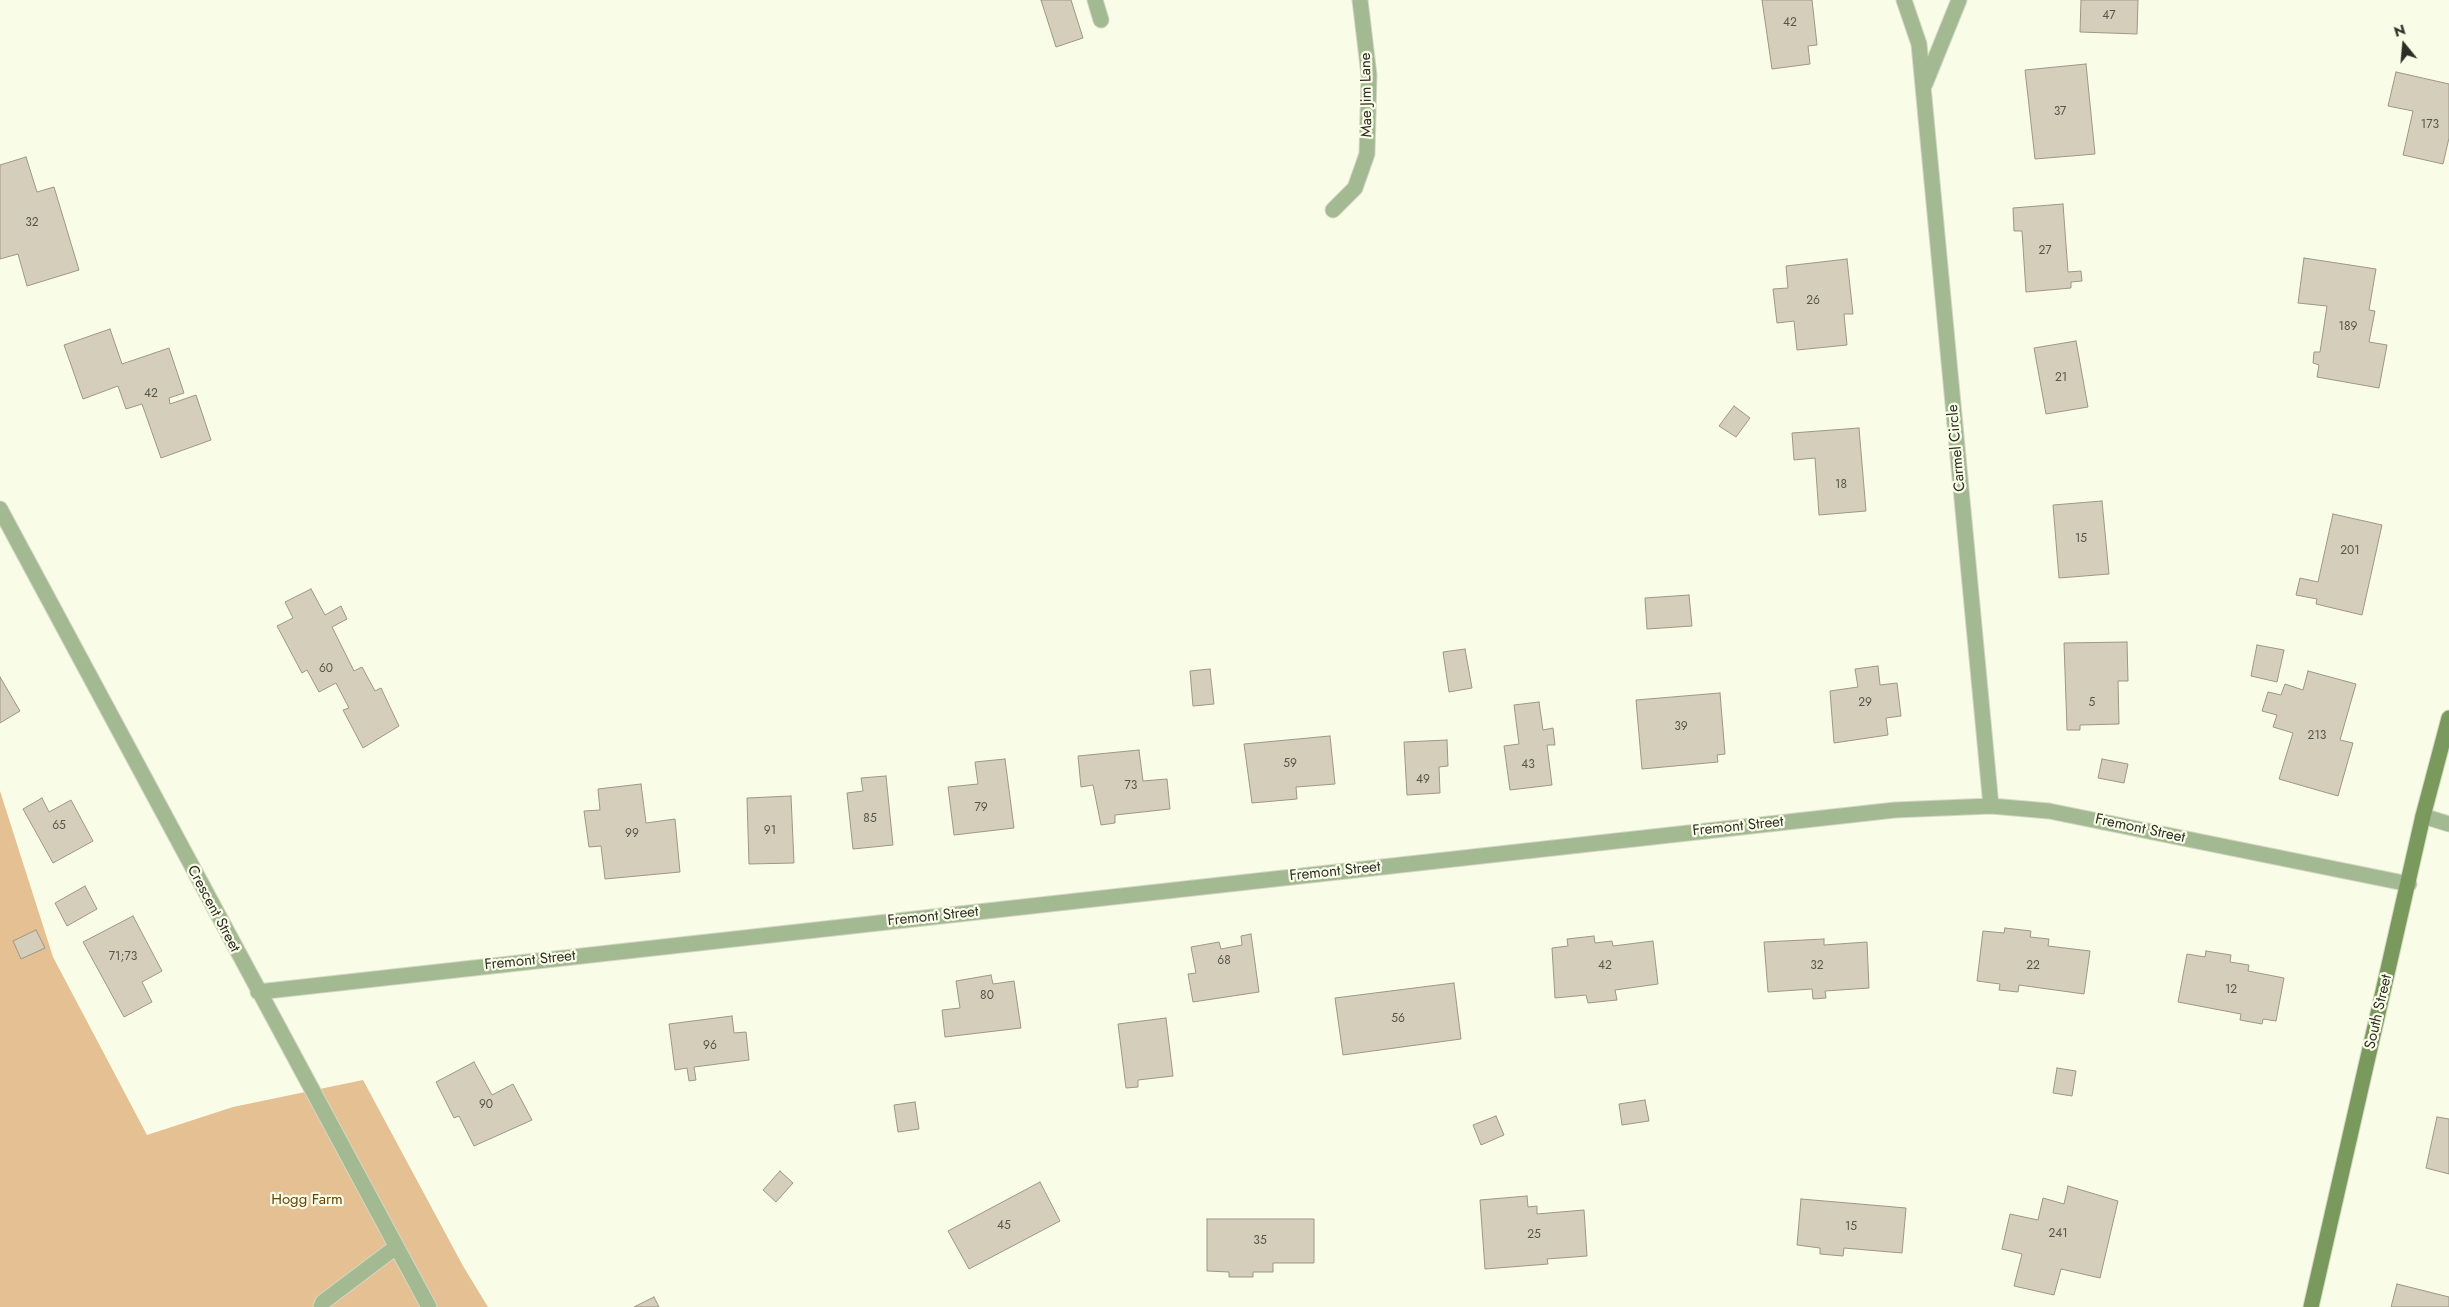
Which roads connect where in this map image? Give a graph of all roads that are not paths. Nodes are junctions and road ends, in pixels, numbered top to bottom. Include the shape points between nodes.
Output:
1 (1095, 0) edge
2 (1360, 0) edge
3 (1904, 0) edge
4 (1959, 0) edge
5 (1101, 20) dead end
6 (1923, 90) junction
7 (1333, 210) dead end
8 (0, 510) edge
9 (2449, 718) edge
10 (1991, 806) junction
11 (2423, 816) junction
12 (2449, 824) edge
13 (2409, 884) junction
14 (258, 992) junction
15 (396, 1246) junction
16 (321, 1307) edge
17 (429, 1307) edge
18 (2312, 1307) edge

1 - 5 street
2 - 7 street, Mae Jim Lane via 1369,75 1367,154 1354,188
3 - 6 street, Carmel Circle via 1919,44
4 - 6 street, Carmel Circle
6 - 10 street, Carmel Circle
8 - 14 street, Crescent Street
9 - 11 street, South Street
10 - 13 street, Fremont Street via 2049,810
10 - 14 street, Fremont Street via 1895,810
11 - 12 street
11 - 13 street, South Street
13 - 18 street, South Street
14 - 15 street, Crescent Street
15 - 16 street via 323,1302
15 - 17 street, Crescent Street

